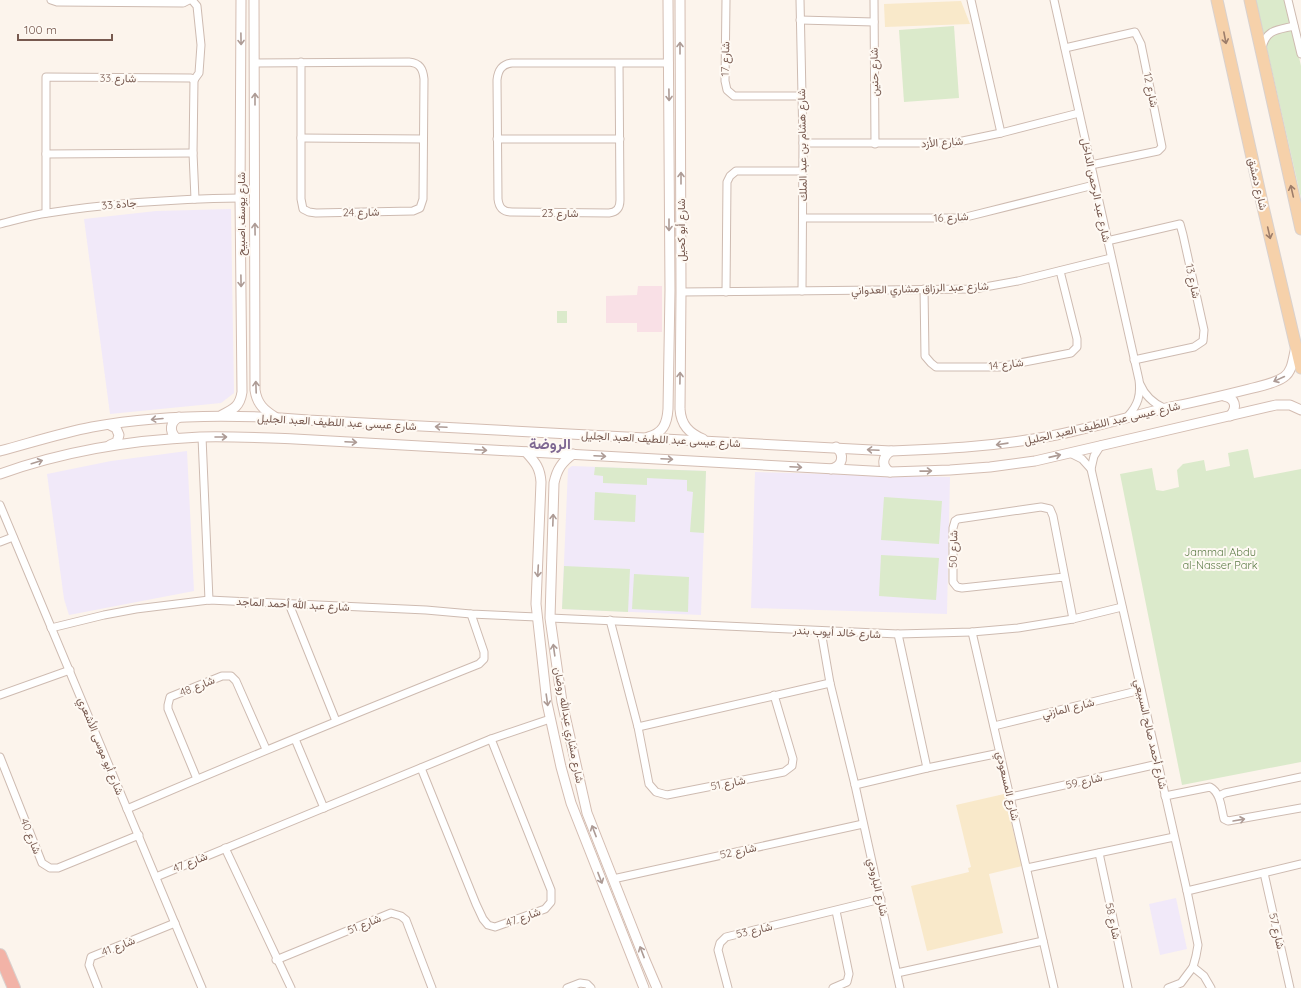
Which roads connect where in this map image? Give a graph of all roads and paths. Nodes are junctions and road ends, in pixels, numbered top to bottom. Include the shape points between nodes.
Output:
1 (51, 0) edge
2 (189, 0) edge
3 (192, 0) edge
4 (240, 0) edge
5 (254, 0) edge
6 (668, 0) edge
7 (680, 0) edge
8 (726, 0) edge
9 (800, 0) edge
10 (874, 0) edge
11 (972, 0) edge
12 (1054, 0) edge
13 (1217, 0) edge
14 (1250, 0) edge
15 (1288, 0) edge
16 (800, 20) junction
17 (874, 22) junction
18 (1294, 26) junction
19 (1065, 48) junction
20 (1301, 54) edge
21 (1262, 58) junction
22 (301, 62) junction
23 (254, 63) junction
24 (619, 63) junction
25 (669, 63) junction
26 (194, 80) junction
27 (801, 96) junction
28 (1079, 113) junction
29 (1001, 133) junction
30 (670, 134) junction
31 (680, 134) junction
32 (301, 138) junction
33 (423, 139) junction
34 (497, 139) junction
35 (620, 139) junction
36 (803, 144) junction
37 (875, 144) junction
38 (669, 151) junction
39 (681, 151) junction
40 (193, 153) junction
41 (46, 154) junction
42 (1091, 165) junction
43 (802, 171) junction
44 (1094, 185) junction
45 (240, 198) junction
46 (195, 199) junction
47 (46, 213) junction
48 (803, 218) junction
49 (0, 224) edge
50 (1301, 229) edge
51 (1107, 241) junction
52 (1111, 258) junction
53 (1060, 271) junction
54 (924, 289) junction
55 (802, 291) junction
56 (681, 292) junction
57 (726, 292) junction
58 (242, 322) junction
59 (255, 322) junction
60 (255, 340) junction
61 (242, 342) junction
62 (1296, 347) junction
63 (1134, 360) junction
64 (1301, 368) edge
65 (1138, 380) junction
66 (1224, 396) junction
67 (668, 403) junction
68 (680, 404) junction
69 (1164, 408) junction
70 (1301, 410) edge
71 (219, 416) junction
72 (1128, 416) junction
73 (1230, 416) junction
74 (179, 417) junction
75 (275, 417) junction
76 (110, 425) junction
77 (202, 437) junction
78 (176, 438) junction
79 (642, 438) junction
80 (712, 441) junction
81 (110, 446) junction
82 (1101, 446) junction
83 (836, 448) junction
84 (0, 451) edge
85 (891, 451) junction
86 (526, 452) junction
87 (1070, 453) junction
88 (573, 454) junction
89 (831, 469) junction
90 (1091, 469) junction
91 (890, 472) junction
92 (1, 475) edge
93 (0, 506) edge
94 (13, 537) junction
95 (552, 541) junction
96 (0, 542) edge
97 (539, 542) junction
98 (1064, 577) junction
99 (209, 600) junction
100 (289, 604) junction
101 (1122, 607) junction
102 (471, 614) junction
103 (537, 617) junction
104 (550, 618) junction
105 (1073, 619) junction
106 (610, 620) junction
107 (51, 628) junction
108 (820, 631) junction
109 (972, 632) junction
110 (898, 634) junction
111 (70, 670) junction
112 (830, 683) junction
113 (1141, 690) junction
114 (0, 695) edge
115 (774, 695) junction
116 (550, 718) junction
117 (336, 721) junction
118 (994, 726) junction
119 (638, 727) junction
120 (295, 739) junction
121 (491, 739) junction
122 (266, 749) junction
123 (1000, 753) junction
124 (0, 757) edge
125 (576, 763) junction
126 (1158, 764) junction
127 (560, 767) junction
128 (421, 768) junction
129 (927, 768) junction
130 (1301, 777) edge
131 (197, 779) junction
132 (580, 782) junction
133 (566, 785) junction
134 (855, 785) junction
135 (1165, 796) junction
136 (1219, 796) junction
137 (1011, 797) junction
138 (324, 808) junction
139 (1301, 808) edge
140 (128, 809) junction
141 (863, 824) junction
142 (139, 835) junction
143 (1174, 837) junction
144 (225, 848) junction
145 (1099, 853) junction
146 (1301, 864) edge
147 (1027, 868) junction
148 (1264, 873) junction
149 (156, 876) junction
150 (613, 879) junction
151 (1187, 891) junction
152 (881, 899) junction
153 (836, 911) junction
154 (175, 923) junction
155 (1043, 941) junction
156 (0, 955) edge
157 (276, 960) junction
158 (1193, 967) junction
159 (897, 973) junction
160 (14, 988) edge
161 (98, 988) edge
162 (202, 988) edge
163 (291, 988) edge
164 (432, 988) edge
165 (567, 988) edge
166 (591, 988) edge
167 (644, 988) edge
168 (657, 988) edge
169 (728, 988) edge
170 (833, 988) edge
171 (900, 988) edge
172 (1054, 988) edge
173 (1128, 988) edge
174 (1168, 988) edge
175 (1211, 988) edge
176 (1290, 988) edge

1 - 2 street via 183,3
3 - 26 street via 197,6 201,45 199,73
4 -> 45 street, شارع يوسف اصبيح
5 - 23 street, شارع يوسف اصبيح
6 - 25 street, شارع أبو كحيل
31 -> 7 street, شارع أبو كحيل
8 - 27 street, شارع 17 via 727,90 734,96
9 - 16 street, شارع هشام بن عبد الملك
10 - 17 street, شارع حنين
11 - 29 street
12 - 19 street, شارع عبد الرحمن الداخل
13 -> 62 main road, شارع دمشق
14 - 21 main road
15 - 18 street
16 - 17 street
16 - 27 street, شارع هشام بن عبد الملك
17 - 37 street, شارع حنين
18 - 20 street
18 - 21 street via 1267,35 1262,46
19 - 28 street, شارع عبد الرحمن الداخل
19 - 42 street, شارع 12 via 1135,32 1144,58 1162,147 1158,151
50 -> 21 main road
22 - 23 street, شارع 24
22 - 32 street, شارع 24
22 - 33 street, شارع 24 via 417,64 424,75
59 -> 23 street, شارع يوسف اصبيح
24 - 25 street, شارع 23
24 - 34 street, شارع 23 via 504,65 497,77
24 - 35 street, شارع 23
25 -> 30 street, شارع أبو كحيل
26 - 40 street
26 - 41 street, شارع 33 via 46,77
27 - 36 street, شارع هشام بن عبد الملك
28 - 29 street, شارع الأزد
28 - 42 street, شارع عبد الرحمن الداخل
29 - 37 street, شارع الأزد via 954,143
30 - 31 street via 674,138
30 - 38 street, شارع أبو كحيل
31 - 39 street, شارع أبو كحيل
32 - 33 street
32 - 33 street, شارع 24 via 301,205 304,210 316,213 419,209 423,199
34 - 35 street
34 - 35 street, شارع 23 via 498,199 503,210 609,213 616,211 620,203
36 - 37 street, شارع الأزد
36 - 43 street, شارع هشام بن عبد الملك
38 - 39 street via 676,148
38 -> 67 street, شارع أبو كحيل
56 -> 39 street, شارع أبو كحيل
40 - 41 street
40 - 46 street
41 - 47 street, شارع 33
42 - 44 street, شارع عبد الرحمن الداخل
43 - 48 street, شارع هشام بن عبد الملك
43 - 57 street via 736,171 730,176
44 - 48 street, شارع 16 via 962,218
44 - 51 street, شارع عبد الرحمن الداخل
45 - 46 street, جادة 33
45 -> 58 street, شارع يوسف اصبيح
46 - 47 street, جادة 33 via 99,206
47 - 49 street, جادة 33
48 - 55 street, شارع هشام بن عبد الملك
51 - 52 street, شارع عبد الرحمن الداخل
51 - 63 street, شارع 13 via 1180,224 1183,235 1204,330 1203,341 1194,347
52 - 53 street, شارع عبد الرزاق مشاري العدواني
52 - 63 street, شارع عبد الرحمن الداخل
53 - 54 street, شارع عبد الرزاق مشاري العدواني via 990,287
53 - 54 street, شارع 14 via 1077,347 1071,353 999,367 936,366 931,363 925,356
54 - 55 street, شارع عبد الرزاق مشاري العدواني
55 - 57 street, شارع عبد الرزاق مشاري العدواني
56 - 57 street, شارع عبد الرزاق مشاري العدواني
68 -> 56 street, شارع أبو كحيل
58 - 59 street via 243,325 250,327
58 - 61 street, شارع يوسف اصبيح
59 - 60 street, شارع يوسف اصبيح
60 - 61 street via 248,337
75 -> 60 street, شارع يوسف اصبيح via 264,410 256,398
61 - 71 street, شارع يوسف اصبيح via 241,399 233,410
62 - 64 main road, شارع دمشق
62 -> 66 street, شارع عيسى عبد اللطيف العبد الجليل via 1291,367 1285,376 1265,385
63 - 65 street, شارع عبد الرحمن الداخل
65 - 69 street, شارع عبد الرحمن الداخل via 1148,397
65 - 72 street, شارع عبد الرحمن الداخل via 1138,400
66 - 69 street, شارع عيسى عبد اللطيف العبد الجليل
66 - 73 street via 1234,400 1234,411
67 - 68 street via 674,406
67 - 79 street, شارع أبو كحيل via 663,429
68 - 80 street, شارع أبو كحيل via 681,418 688,430
69 - 72 street, شارع عيسى عبد اللطيف العبد الجليل
70 - 73 street, شارع عيسى عبد اللطيف العبد الجليل via 1290,405 1282,405
71 - 74 street, شارع عيسى عبد اللطيف العبد الجليل
71 - 75 street, شارع عيسى عبد اللطيف العبد الجليل
72 -> 85 street, شارع عيسى عبد اللطيف العبد الجليل via 1052,436 1002,444
73 - 82 street, شارع عيسى عبد اللطيف العبد الجليل
74 -> 76 street, شارع عيسى عبد اللطيف العبد الجليل
74 - 78 street via 173,422 171,429
79 -> 75 street, شارع عيسى عبد اللطيف العبد الجليل
76 - 81 street via 116,428 119,435 117,442
76 - 84 street, شارع عيسى عبد اللطيف العبد الجليل via 75,431
77 - 78 street, شارع عيسى عبد اللطيف العبد الجليل
77 -> 86 street, شارع عيسى عبد اللطيف العبد الجليل via 295,439
77 - 99 street
78 - 81 street, شارع عيسى عبد اللطيف العبد الجليل
79 - 80 street, شارع عيسى عبد اللطيف العبد الجليل
80 - 83 street, شارع عيسى عبد اللطيف العبد الجليل
92 -> 81 street, شارع عيسى عبد اللطيف العبد الجليل via 40,461
82 - 87 street, شارع عيسى عبد اللطيف العبد الجليل
82 - 90 street via 1094,456
85 -> 83 street, شارع عيسى عبد اللطيف العبد الجليل
83 - 89 street via 842,455 842,460 840,465
85 - 91 street via 884,458 886,469
86 - 88 street, شارع عيسى عبد اللطيف العبد الجليل
86 - 97 street, شارع مشاري عبدالله روضان via 537,464 540,472
87 - 90 street via 1082,459
91 -> 87 street, شارع عيسى عبد اللطيف العبد الجليل via 990,467
88 -> 89 street, شارع عيسى عبد اللطيف العبد الجليل
95 -> 88 street, شارع مشاري عبدالله روضان via 556,473 564,461
89 - 91 street, شارع عيسى عبد اللطيف العبد الجليل
90 - 101 street, شارع أحمد صالح السبيعي
93 - 94 street, شارع أبو موسى الأشعري
94 - 96 street
94 - 107 street, شارع أبو موسى الأشعري
95 - 97 street via 546,536
95 - 104 street, شارع مشاري عبدالله روضان
97 -> 103 street, شارع مشاري عبدالله روضان
98 - 98 street, شارع 50 via 1054,516 1050,509 1041,507 955,521 953,582 956,587
98 - 105 street, شارع 50
99 - 100 street, شارع عبد الله أحمد الماجد
99 - 107 street, شارع عبد الله أحمد الماجد via 136,609
100 - 102 street, شارع عبد الله أحمد الماجد
100 - 117 street
101 - 105 street, شارع خالد أيوب بندر
101 - 113 street, شارع أحمد صالح السبيعي
102 - 103 street, شارع عبد الله أحمد الماجد
102 - 117 street via 484,652 484,659 479,664
103 -> 116 street, شارع مشاري عبدالله روضان
104 - 106 street, شارع خالد أيوب بندر
125 -> 104 street, شارع مشاري عبدالله روضان via 562,702
105 - 109 street, شارع خالد أيوب بندر
106 - 108 street, شارع خالد أيوب بندر
106 - 119 street, شارع 51
107 - 111 street, شارع أبو موسى الأشعري
108 - 110 street, شارع خالد أيوب بندر
108 - 112 street, شارع البارودي
109 - 110 street, شارع خالد أيوب بندر
109 - 118 street, شارع المسعودي
110 - 129 street
111 - 114 street
111 - 140 street, شارع أبو موسى الأشعري
112 - 115 street
112 - 134 street, شارع البارودي
113 - 118 street, شارع المازني
113 - 126 street, شارع أحمد صالح السبيعي
115 - 119 street
115 - 119 street, شارع 51 via 793,759 792,766 784,772 667,795 656,792 649,784
116 - 121 street, شارع 47
116 - 127 street, شارع مشاري عبدالله روضان
117 - 120 street
118 - 123 street, شارع المسعودي
120 - 122 street
120 - 138 street
121 - 128 street, شارع 47
121 - 128 street, شارع 47 via 551,890 551,902 545,909 495,927 488,926 476,904
122 - 131 street
122 - 131 street, شارع 48 via 236,681 231,676 222,676 170,698 168,709
123 - 129 street
123 - 137 street, شارع المسعودي
124 - 142 street, شارع 40 via 42,863 50,868 58,868
125 - 127 street via 570,772
125 - 132 street, شارع مشاري عبدالله روضان
126 - 135 street, شارع أحمد صالح السبيعي
126 - 137 street, شارع 59
127 - 133 street, شارع مشاري عبدالله روضان
128 - 138 street, شارع 47
129 - 134 street
130 - 136 street
131 - 140 street
132 - 133 street via 570,780
150 -> 132 street, شارع مشاري عبدالله روضان via 587,813
133 -> 167 street, شارع مشاري عبدالله روضان
134 - 141 street, شارع البارودي
135 - 136 street via 1206,787 1214,790
135 - 143 street, شارع أحمد صالح السبيعي
136 -> 139 street via 1224,819 1228,821
137 - 147 street, شارع المسعودي
138 - 144 street, شارع 47
140 - 142 street, شارع أبو موسى الأشعري
141 - 150 street, شارع 52
141 - 152 street, شارع البارودي
142 - 149 street, شارع أبو موسى الأشعري
143 - 145 street
143 - 151 street, شارع أحمد صالح السبيعي
144 - 149 street, شارع 47
144 - 157 street
145 - 147 street
145 - 173 street, شارع 58
146 - 148 street
147 - 155 street, شارع المسعودي
148 - 151 street
148 - 176 street, شارع 57
149 - 154 street, شارع أبو موسى الأشعري
168 -> 150 street, شارع مشاري عبدالله روضان
151 - 158 street, شارع أحمد صالح السبيعي via 1198,945
152 - 153 street, شارع 53
152 - 159 street, شارع البارودي
153 - 169 street, شارع 53 via 726,937 718,950
153 - 170 street via 849,974 847,982
154 - 161 street, شارع 41 via 91,957 89,965
154 - 162 street, شارع أبو موسى الأشعري
155 - 159 street
155 - 172 street, شارع المسعودي
156 - 160 highway
157 - 163 street
157 - 164 street, شارع 51 via 391,913 406,920
158 - 174 street, شارع أحمد صالح السبيعي via 1181,983
158 - 175 street via 1204,976
159 - 171 street, شارع البارودي
165 - 166 street via 580,983

